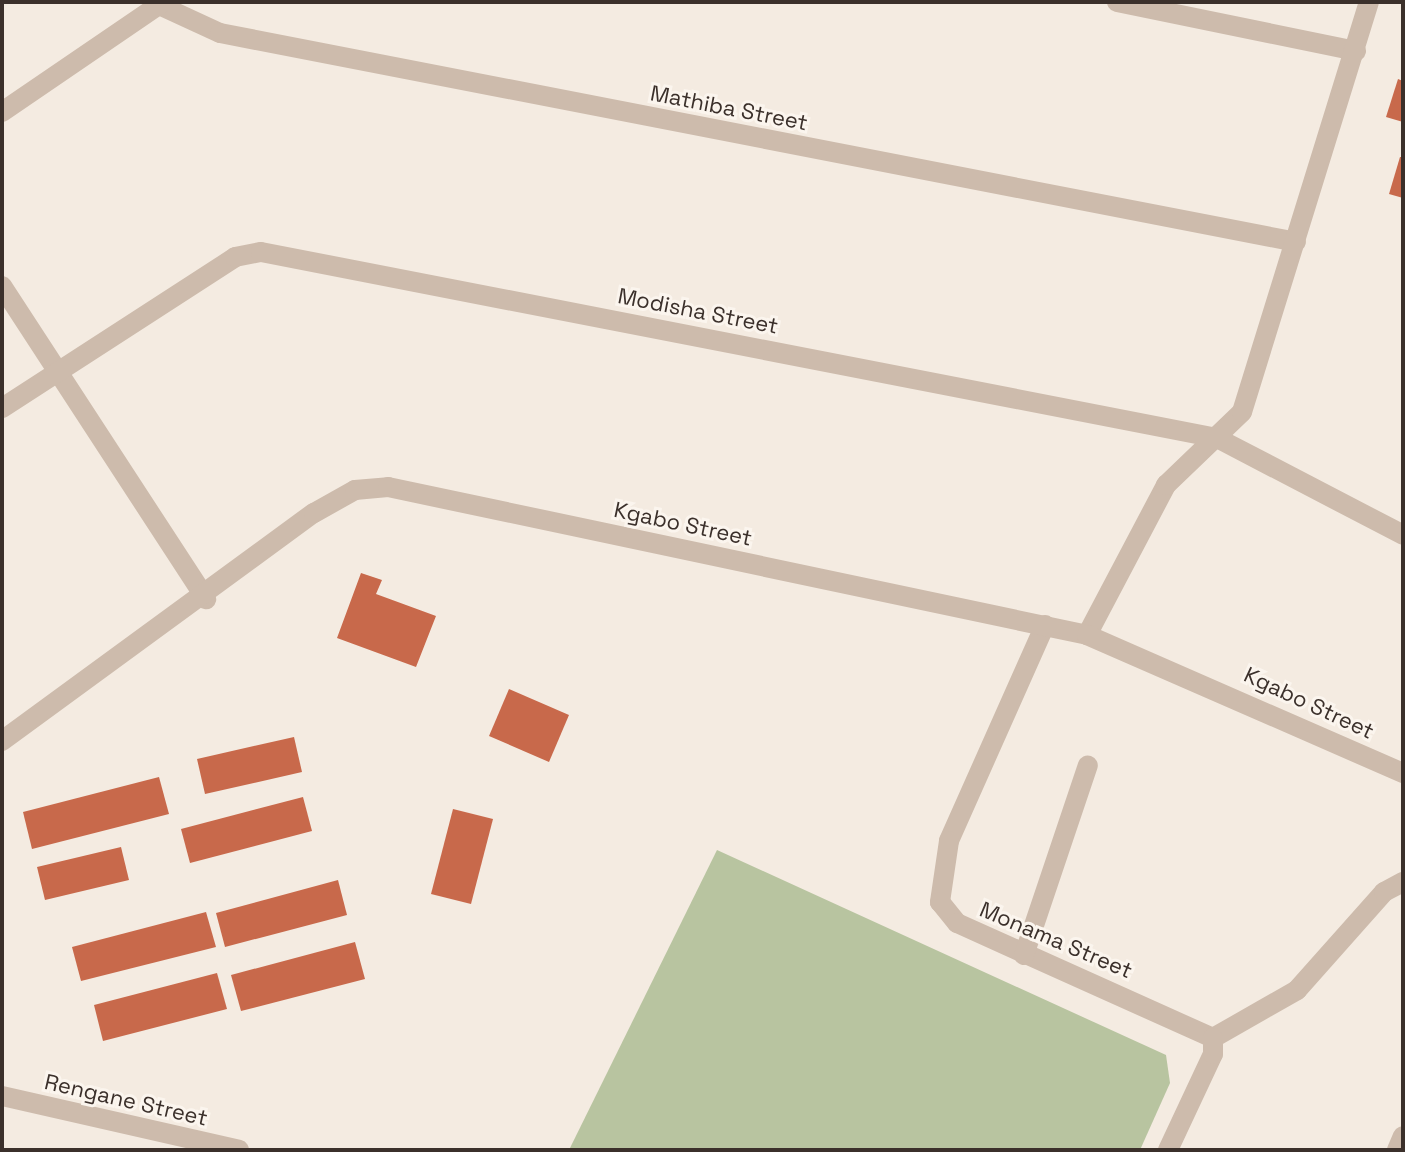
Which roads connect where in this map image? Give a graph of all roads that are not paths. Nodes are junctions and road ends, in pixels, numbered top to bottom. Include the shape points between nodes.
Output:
1 (1117, 2) edge
2 (1369, 2) edge
3 (161, 4) edge
4 (1356, 51) junction
5 (2, 112) edge
6 (1296, 242) junction
7 (2, 286) edge
8 (57, 371) junction
9 (2, 408) edge
10 (1217, 438) junction
11 (1403, 535) edge
12 (206, 599) junction
13 (1045, 625) junction
14 (1087, 635) junction
15 (2, 741) edge
16 (1088, 765) dead end
17 (1403, 773) edge
18 (1403, 882) edge
19 (1024, 955) junction
20 (1213, 1038) junction
21 (2, 1096) edge
22 (1403, 1136) edge
23 (239, 1150) edge
24 (1168, 1150) edge
25 (1397, 1150) edge

1 - 4 street
2 - 4 street
3 - 5 street
3 - 6 street, Mathiba Street via 220,33
4 - 6 street
6 - 10 street via 1242,412
7 - 8 street
8 - 9 street, Modisha Street
8 - 10 street, Modisha Street via 235,257 261,252
8 - 12 street
10 - 11 street, Modisha Street
10 - 14 street via 1166,485
12 - 13 street, Kgabo Street via 314,513 355,490 388,487
12 - 15 street, Kgabo Street
13 - 14 street, Kgabo Street
13 - 19 street, Monama Street via 938,880 940,902 957,923
14 - 17 street, Kgabo Street
16 - 19 street
18 - 20 street via 1384,892 1297,990
19 - 20 street, Monama Street
20 - 24 street via 1213,1054
21 - 23 street, Rengane Street
22 - 25 street

